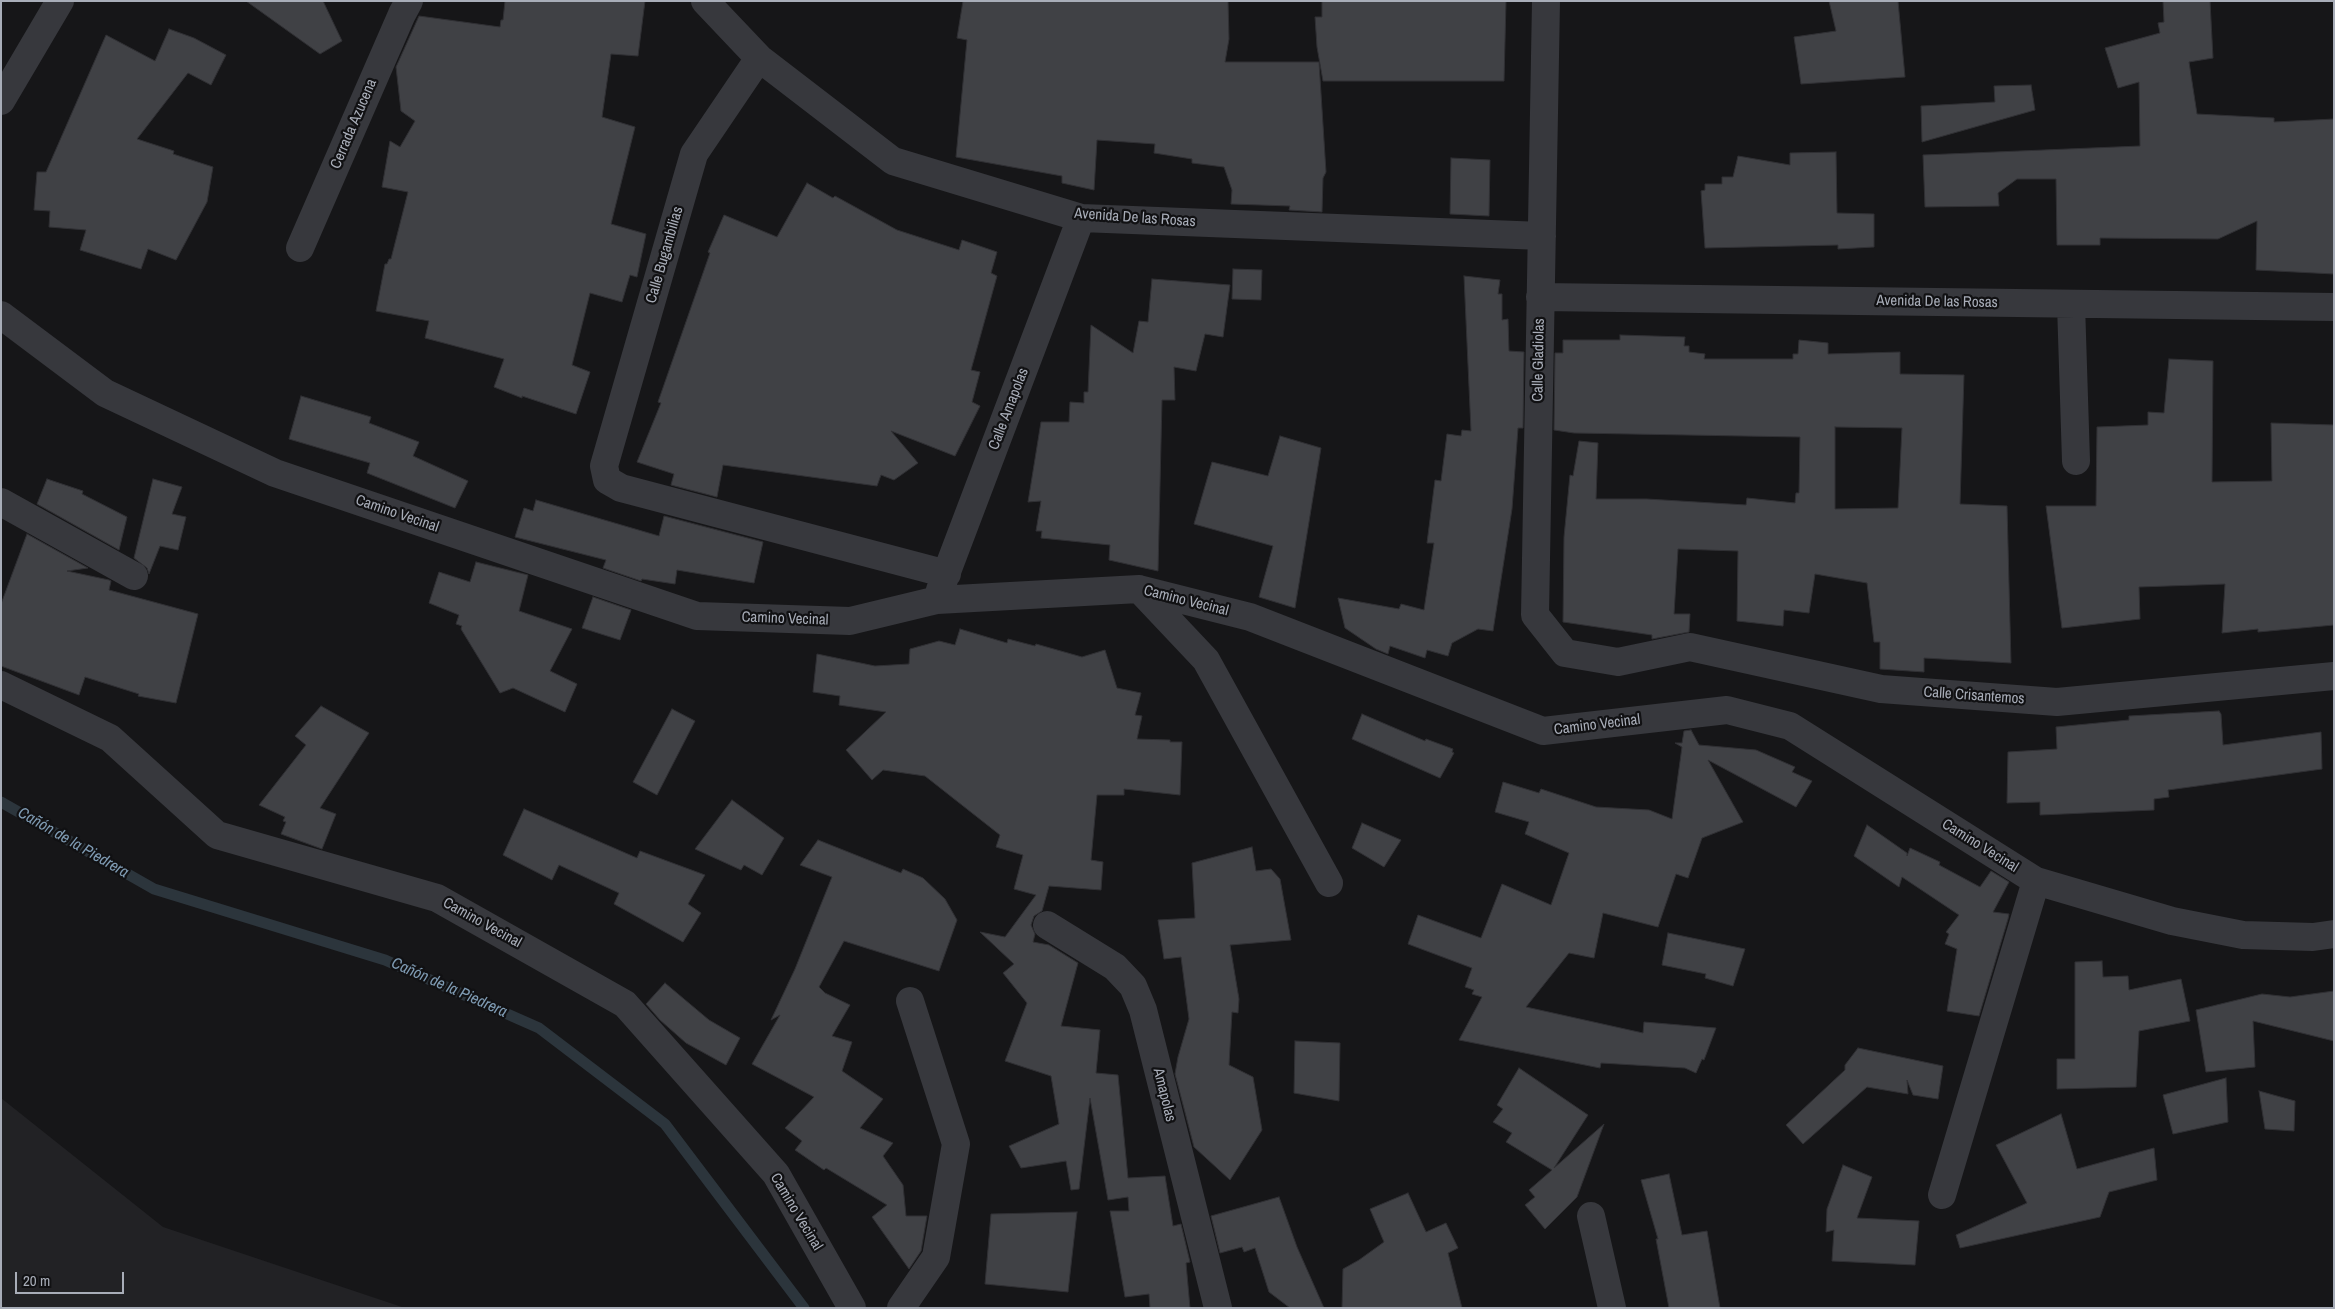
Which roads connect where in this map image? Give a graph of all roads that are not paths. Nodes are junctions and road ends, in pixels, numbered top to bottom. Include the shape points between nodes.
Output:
1 (60, 1) edge
2 (705, 1) edge
3 (1546, 1) edge
4 (399, 5) edge
5 (759, 58) junction
6 (1, 101) edge
7 (1081, 218) junction
8 (1542, 236) junction
9 (300, 248) dead end
10 (1540, 297) junction
11 (2071, 304) junction
12 (2334, 307) edge
13 (1, 315) edge
14 (2076, 461) dead end
15 (1, 502) edge
16 (947, 574) junction
17 (134, 576) dead end
18 (1139, 589) junction
19 (937, 600) junction
20 (1618, 662) joint
21 (2334, 676) edge
22 (1, 685) edge
23 (2036, 882) junction
24 (1329, 883) dead end
25 (1047, 925) dead end
26 (2334, 934) edge
27 (910, 1001) dead end
28 (1942, 1195) dead end
29 (1591, 1216) dead end
30 (852, 1308) edge
31 (901, 1308) edge
32 (1218, 1308) edge
33 (1612, 1308) edge

1 - 6 street
2 - 5 street, Avenida De las Rosas
3 - 8 street, Calle Gladiolas
4 - 9 street, Cerrada Azucena
5 - 7 street, Avenida De las Rosas via 892,161
5 - 16 street, Calle Bugambilias via 694,154 604,466 607,480 621,488
7 - 8 street, Avenida De las Rosas
7 - 16 street, Calle Amapolas
8 - 10 street, Calle Gladiolas
10 - 11 street, Avenida De las Rosas
10 - 20 street, Calle Gladiolas via 1535,615 1564,653
11 - 12 street, Avenida De las Rosas
11 - 14 street
13 - 19 street, Camino Vecinal via 105,393 275,473 697,616 850,621
15 - 17 street
16 - 19 street, Calle Amapolas
18 - 19 street, Camino Vecinal
18 - 23 street, Camino Vecinal via 1250,617 1543,731 1727,710 1790,726
18 - 24 street via 1206,660
20 - 21 street, Calle Crisantemos via 1690,647 1881,689 2057,702
22 - 30 street, Camino Vecinal via 110,738 217,835 436,898 626,1004 776,1174
23 - 26 street, Camino Vecinal via 2172,921 2243,935 2313,937
23 - 28 street
25 - 32 street, Amapolas via 1115,967 1133,986 1143,1010
27 - 31 street via 956,1144 936,1258
29 - 33 street

